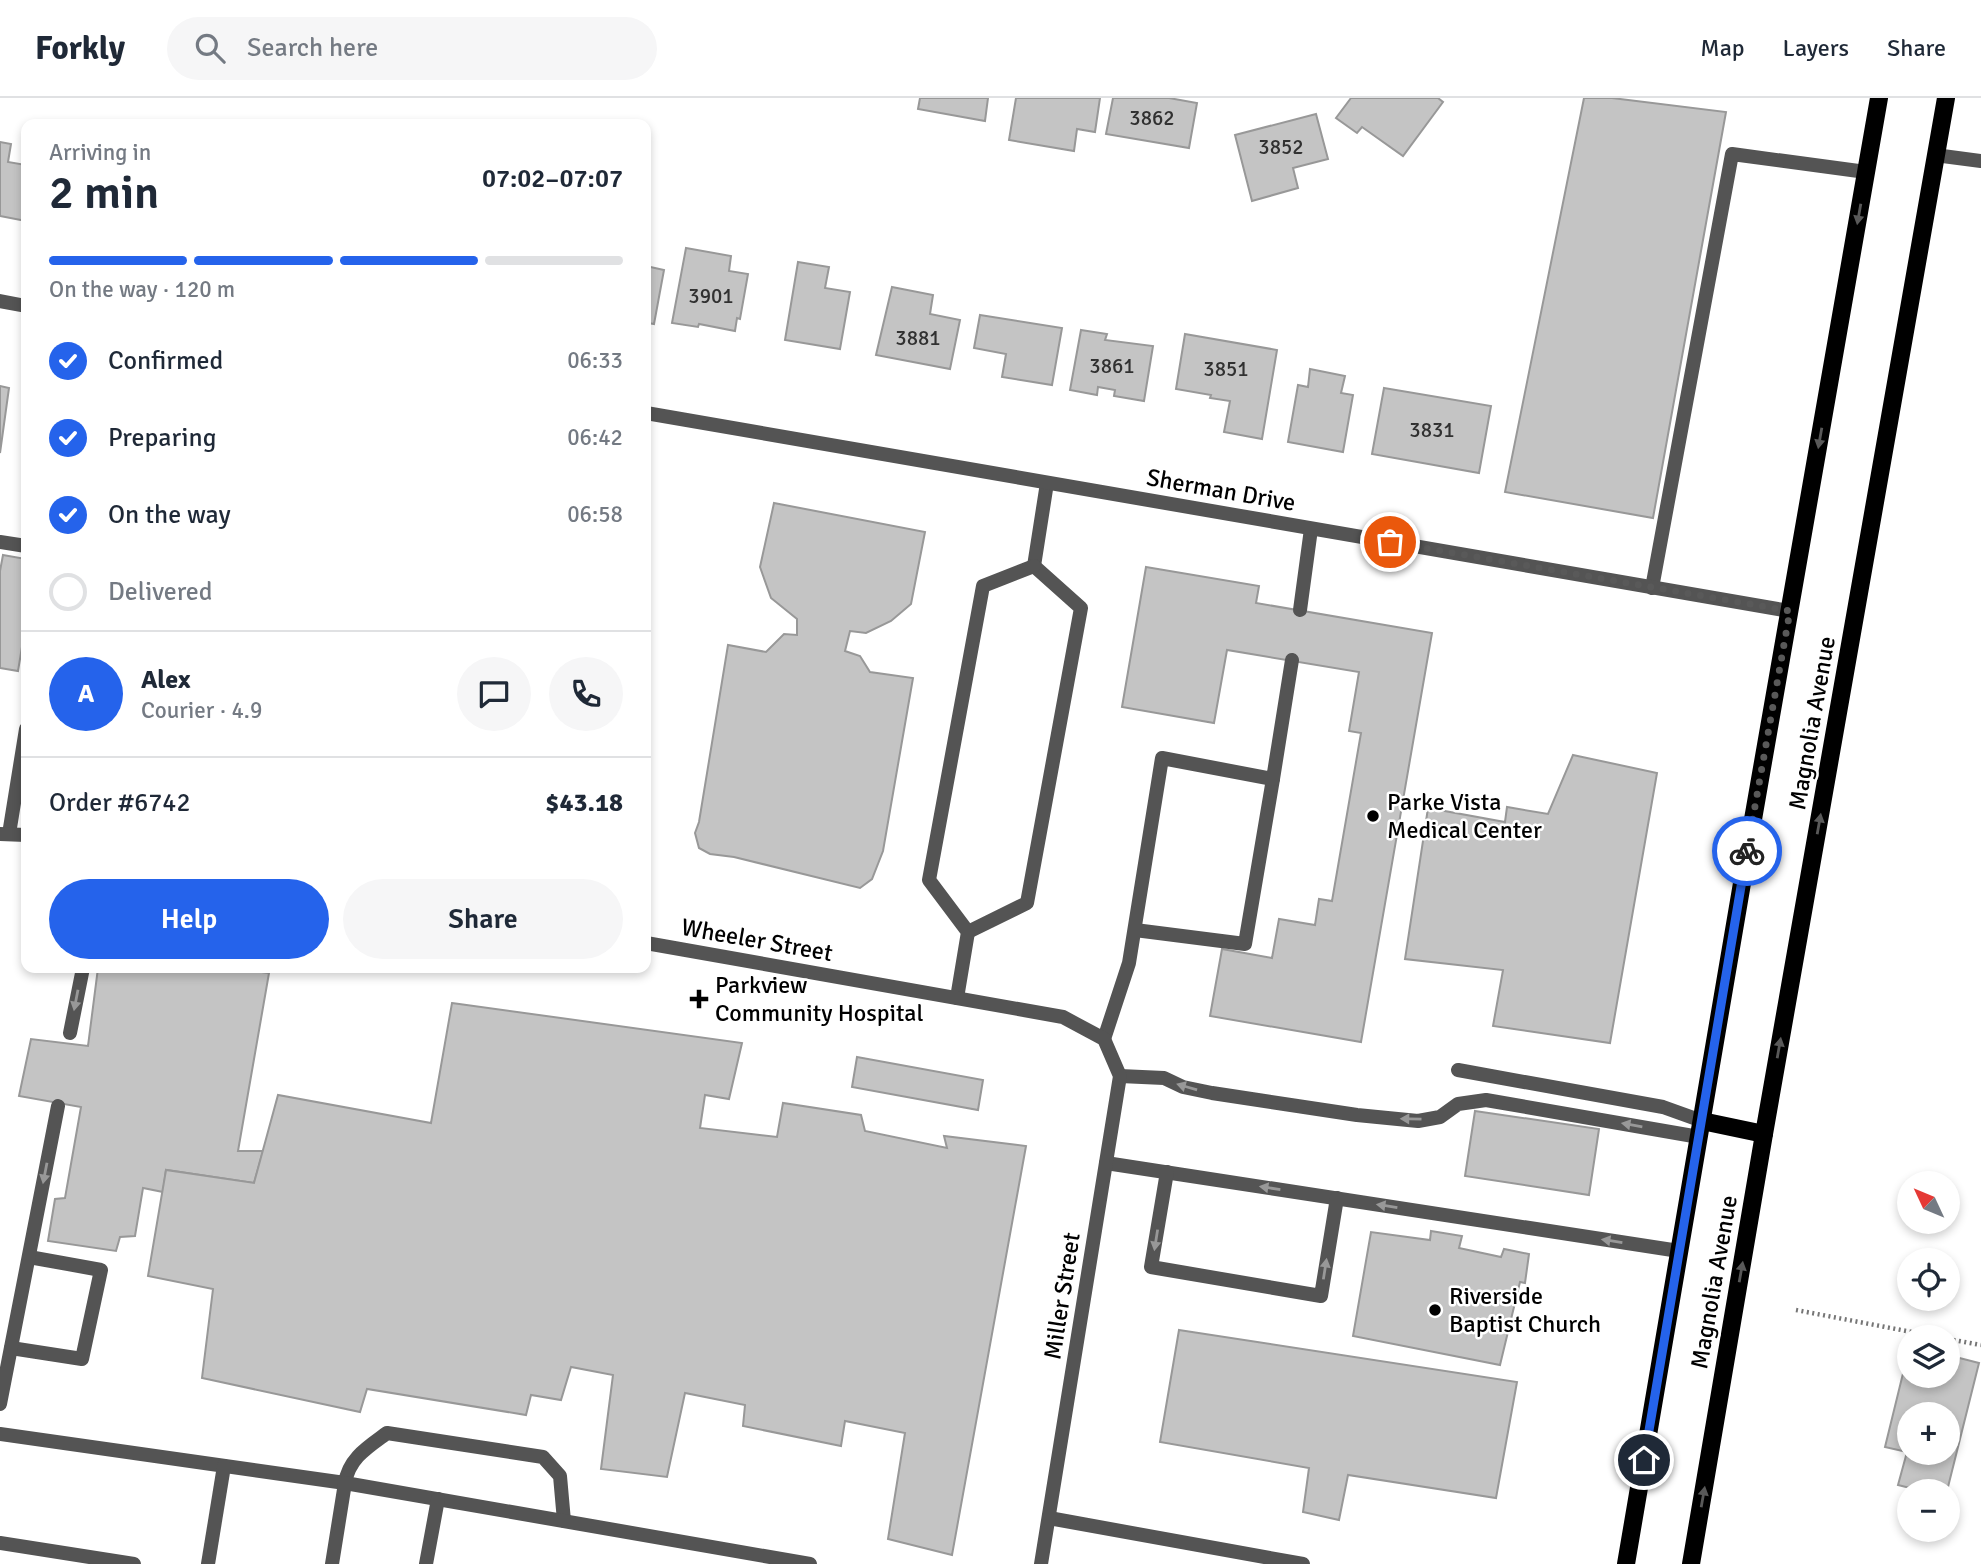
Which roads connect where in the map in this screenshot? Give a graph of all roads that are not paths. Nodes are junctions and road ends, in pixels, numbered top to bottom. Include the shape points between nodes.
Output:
1 (1879, 98) edge
2 (1946, 98) edge
3 (1935, 155) junction
4 (1981, 161) edge
5 (1866, 172) junction
6 (0, 302) edge
7 (21, 305) edge
8 (651, 414) edge
9 (1047, 483) junction
10 (1311, 529) junction
11 (0, 542) edge
12 (21, 545) edge
13 (1034, 566) junction
14 (1652, 588) junction
15 (1300, 610) dead end
16 (1790, 611) junction
17 (1292, 660) dead end
18 (21, 753) edge
19 (1273, 779) junction
20 (4, 834) edge
21 (1135, 930) junction
22 (968, 932) junction
23 (651, 944) edge
24 (82, 973) edge
25 (957, 998) junction
26 (70, 1033) dead end
27 (1104, 1039) junction
28 (1458, 1070) dead end
29 (1120, 1076) junction
30 (58, 1106) dead end
31 (1701, 1129) junction
32 (1764, 1134) junction
33 (1106, 1163) junction
34 (1167, 1172) junction
35 (1337, 1198) junction
36 (1679, 1251) junction
37 (29, 1257) junction
38 (11, 1348) junction
39 (0, 1404) edge
40 (0, 1434) edge
41 (224, 1466) junction
42 (345, 1483) junction
43 (438, 1499) junction
44 (1049, 1518) junction
45 (564, 1521) junction
46 (0, 1544) edge
47 (134, 1564) edge
48 (208, 1564) edge
49 (332, 1564) edge
50 (426, 1564) edge
51 (810, 1564) edge
52 (1041, 1564) edge
53 (1303, 1564) edge
54 (1626, 1564) edge
55 (1691, 1564) edge

1 - 5 main road, Magnolia Avenue
2 - 3 main road, Magnolia Avenue
3 - 4 street
32 -> 3 main road, Magnolia Avenue
5 - 14 street via 1732,154
5 -> 16 main road, Magnolia Avenue
6 - 7 street
8 - 9 street, Sherman Drive
9 - 10 street, Sherman Drive
9 - 13 street
10 - 14 street, Sherman Drive
10 - 15 street
11 - 12 street
13 - 22 street via 984,586 929,880
13 - 22 street via 1081,608 1027,903
14 - 16 street, Sherman Drive
16 - 31 main road, Magnolia Avenue
17 - 19 street
18 - 20 street
19 - 21 street via 1245,944
19 - 21 street via 1162,758
21 - 27 street
22 - 25 street
23 - 25 street, Wheeler Street
24 -> 26 street
25 - 27 street, Wheeler Street via 1063,1017
27 - 29 street
28 - 31 street via 1663,1107
31 -> 29 street via 1486,1100 1458,1104 1440,1117 1418,1121 1212,1093 1164,1078
29 - 33 street, Miller Street
30 -> 37 street
31 - 32 main road
31 - 36 main road, Magnolia Avenue
55 -> 32 main road, Magnolia Avenue
33 - 34 street
33 - 44 street, Miller Street
35 -> 34 street
34 -> 35 street via 1151,1267 1321,1296
36 -> 35 street
36 - 54 main road, Magnolia Avenue
37 - 38 street
37 - 38 street via 101,1270 82,1359
38 - 39 street
40 - 41 street
41 - 42 street
41 - 48 street
42 - 43 street
42 - 45 street via 347,1469 387,1433 543,1457 560,1476
42 - 49 street
43 - 45 street
43 - 50 street
44 - 52 street, Miller Street
44 - 53 street
45 - 51 street
46 - 47 street

